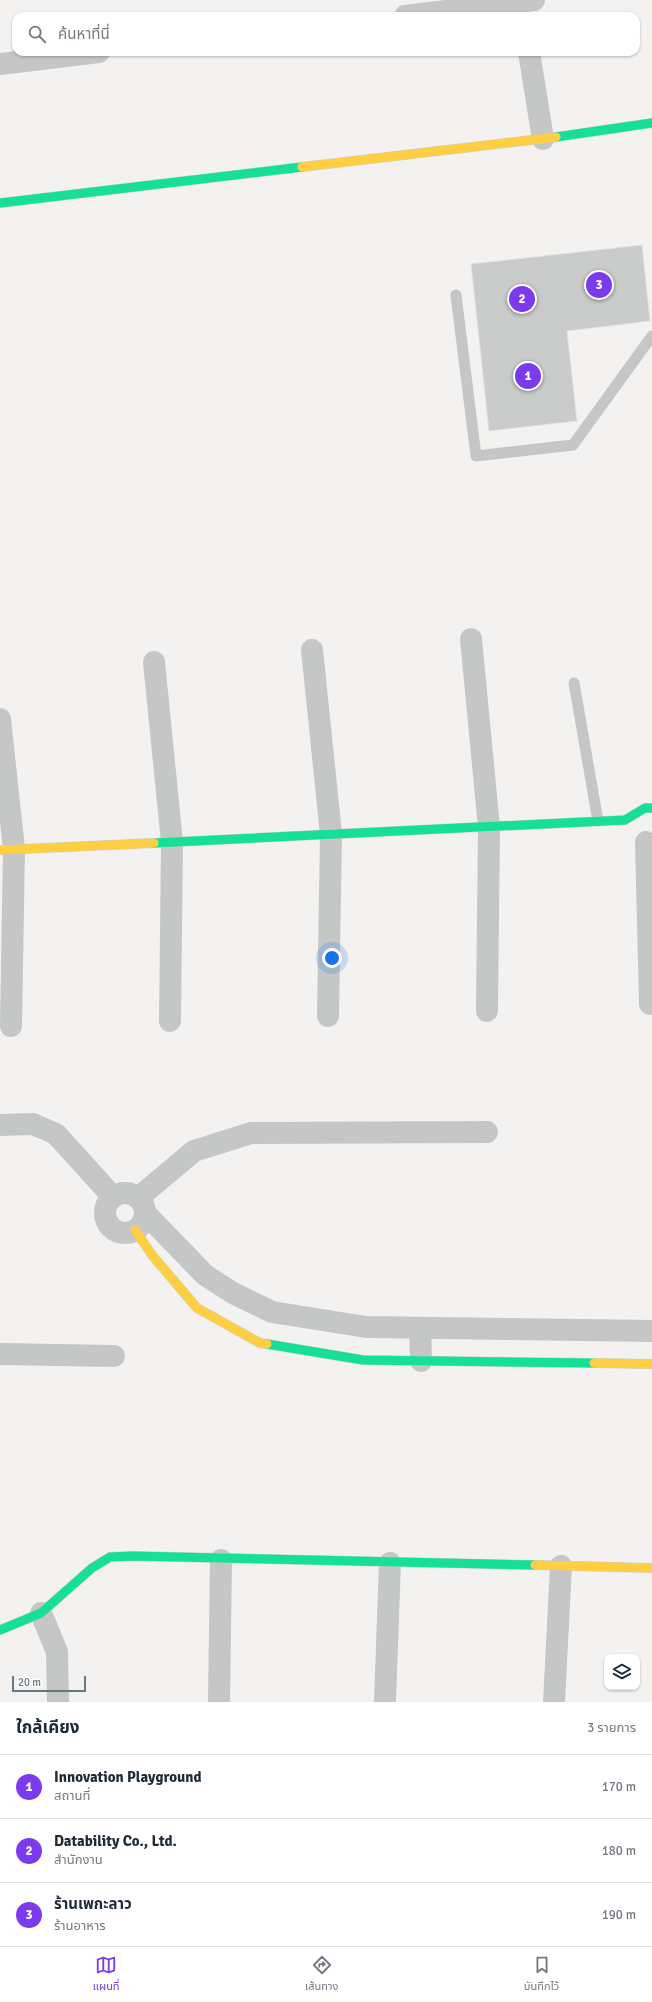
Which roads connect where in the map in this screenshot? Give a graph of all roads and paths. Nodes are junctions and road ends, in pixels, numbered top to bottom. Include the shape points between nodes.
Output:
1 (525, 5) edge
2 (449, 12) edge
3 (66, 56) edge
4 (530, 56) edge
5 (0, 64) edge
6 (652, 123) edge
7 (542, 139) junction
8 (0, 203) edge
9 (456, 295) dead end
10 (652, 336) edge
11 (471, 638) dead end
12 (312, 650) dead end
13 (154, 662) dead end
14 (574, 683) dead end
15 (0, 719) edge
16 (652, 808) edge
17 (625, 820) junction
18 (598, 821) junction
19 (489, 827) junction
20 (331, 834) junction
21 (172, 842) junction
22 (649, 842) edge
23 (7, 850) edge
24 (650, 1004) dead end
25 (487, 1010) dead end
26 (328, 1016) dead end
27 (170, 1021) dead end
28 (11, 1026) dead end
29 (0, 1125) edge
30 (487, 1132) dead end
31 (113, 1197) junction
32 (139, 1214) junction
33 (420, 1328) junction
34 (652, 1331) edge
35 (620, 1332) junction
36 (0, 1354) edge
37 (114, 1356) dead end
38 (421, 1361) junction
39 (652, 1364) edge
40 (620, 1365) junction
41 (221, 1560) junction
42 (390, 1563) junction
43 (561, 1566) junction
44 (652, 1568) edge
45 (41, 1613) junction
46 (0, 1630) edge
47 (385, 1701) edge
48 (58, 1702) edge
49 (219, 1702) edge
50 (554, 1702) edge

1 - 2 street
3 - 5 street
4 - 7 street
6 - 7 street
7 - 8 street
9 - 10 lane via 476,456 573,445
11 - 19 street
12 - 20 street
13 - 21 street
14 - 18 lane
15 - 23 street
16 - 17 street via 645,808
17 - 18 street
17 - 22 street
18 - 19 street
19 - 20 street
19 - 25 street
20 - 21 street
20 - 26 street
21 - 23 street
21 - 27 street
22 - 24 street
23 - 28 street
29 - 31 street via 33,1124 56,1134
30 - 32 street via 251,1133 194,1151
31 - 32 street via 126,1194
31 - 32 street via 105,1213 108,1224 118,1232 124,1233
32 - 33 street via 205,1275 233,1293 272,1312 366,1327
32 - 38 street via 152,1255 197,1308 260,1344 363,1360
33 - 35 street
33 - 38 street
34 - 35 street
35 - 40 street
36 - 37 street
38 - 40 street
39 - 40 street
41 - 42 street
41 - 45 street via 132,1556 110,1558 92,1568
41 - 49 street
42 - 43 street
42 - 47 street
43 - 44 street
43 - 50 street
45 - 46 street
45 - 48 street via 58,1652

